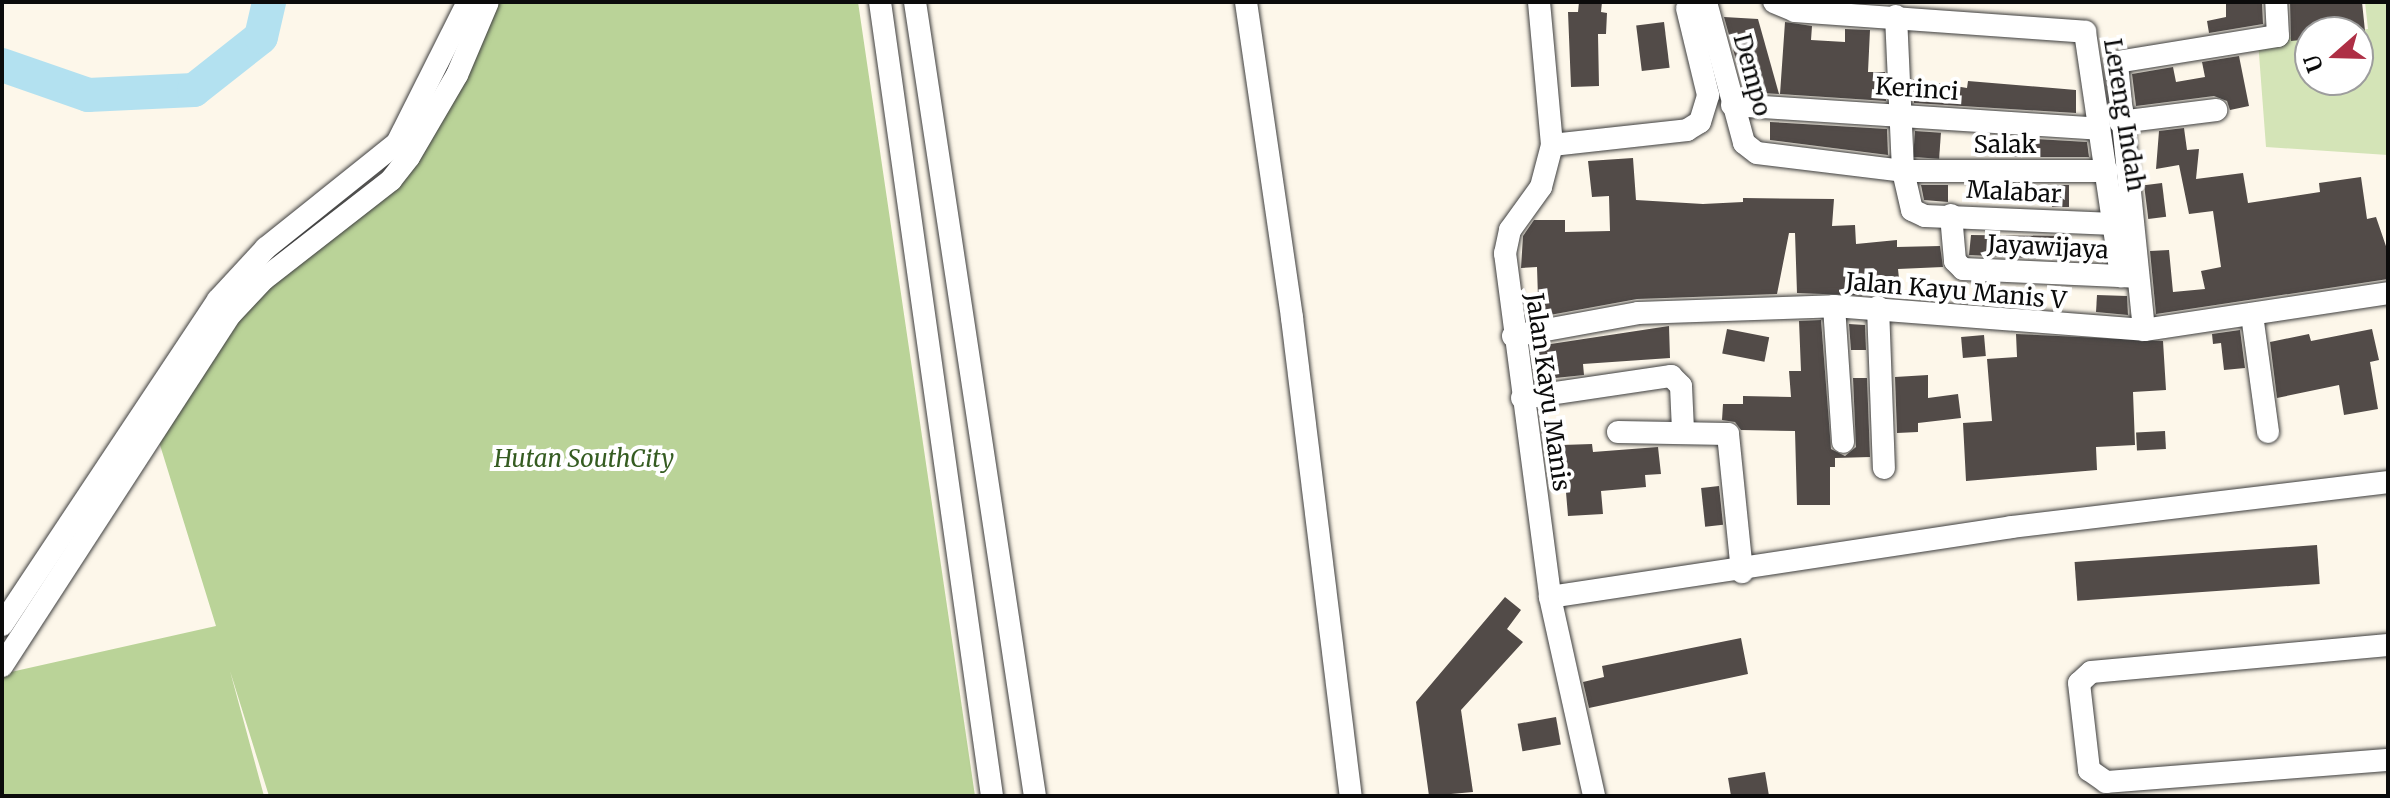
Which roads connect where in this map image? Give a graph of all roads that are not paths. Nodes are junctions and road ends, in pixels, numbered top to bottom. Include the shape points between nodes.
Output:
1 (468, 2) edge
2 (488, 2) edge
3 (880, 2) edge
4 (915, 2) edge
5 (1246, 2) edge
6 (1539, 2) edge
7 (1774, 2) edge
8 (2026, 2) edge
9 (2276, 2) edge
10 (1697, 5) edge
11 (1896, 16) junction
12 (2014, 23) junction
13 (1732, 105) junction
14 (2216, 110) dead end
15 (1902, 114) junction
16 (2110, 126) junction
17 (1552, 145) junction
18 (1903, 171) junction
19 (2107, 171) junction
20 (1951, 215) junction
21 (2114, 224) junction
22 (2131, 277) junction
23 (2388, 293) edge
24 (1834, 306) junction
25 (1878, 307) junction
26 (2252, 315) junction
27 (2144, 330) junction
28 (1513, 336) junction
29 (1522, 398) junction
30 (1683, 430) junction
31 (1618, 432) dead end
32 (2268, 432) dead end
33 (1843, 442) dead end
34 (1884, 468) dead end
35 (2388, 482) edge
36 (1742, 572) junction
37 (1550, 597) junction
38 (2, 625) edge
39 (2388, 645) edge
40 (2, 666) edge
41 (2388, 760) edge
42 (992, 796) edge
43 (1035, 796) edge
44 (1351, 796) edge
45 (1594, 796) edge

1 - 38 street via 397,143 266,248 218,300
2 - 40 street via 457,75 409,157 391,180 264,279 231,314
3 - 42 street
4 - 43 street
5 - 44 street via 1292,318
6 - 17 street, Jalan Kayu Manis
7 - 11 street, Lereng Indah via 1795,11
8 - 12 street
9 - 16 street via 2278,36 2117,62
10 - 13 street, Dempo
10 - 17 street via 1708,95 1700,122 1687,130
11 - 12 street, Lereng Indah
11 - 15 street
12 - 16 street, Lereng Indah via 2085,32
13 - 15 street, Kerinci
13 - 18 street, Dempo via 1744,143 1757,153
14 - 16 street, Kerinci
15 - 16 street, Kerinci
15 - 18 street
16 - 19 street, Lereng Indah
16 - 22 street
17 - 28 street, Jalan Kayu Manis via 1541,187 1506,242
18 - 19 street, Salak
18 - 20 street, Malabar via 1912,210 1925,216
19 - 21 street, Lereng Indah
20 - 21 street, Malabar
20 - 22 street, Jayawijaya via 1955,261 1963,269
21 - 22 street, Lereng Indah
22 - 27 street
23 - 26 street, Jalan Kayu Manis V
24 - 25 street, Jalan Kayu Manis V
24 - 28 street, Jalan Kayu Manis V via 1638,313
24 - 33 street
25 - 27 street, Jalan Kayu Manis V
25 - 34 street
26 - 27 street, Jalan Kayu Manis V
26 - 32 street
28 - 29 street, Jalan Kayu Manis
29 - 30 street via 1671,376 1681,386
29 - 37 street, Jalan Kayu Manis
30 - 31 street
30 - 36 street via 1722,431 1732,442
35 - 36 street via 2011,527
36 - 37 street
37 - 45 street, Jalan Kayu Manis
39 - 41 street via 2091,672 2079,683 2089,770 2106,782

